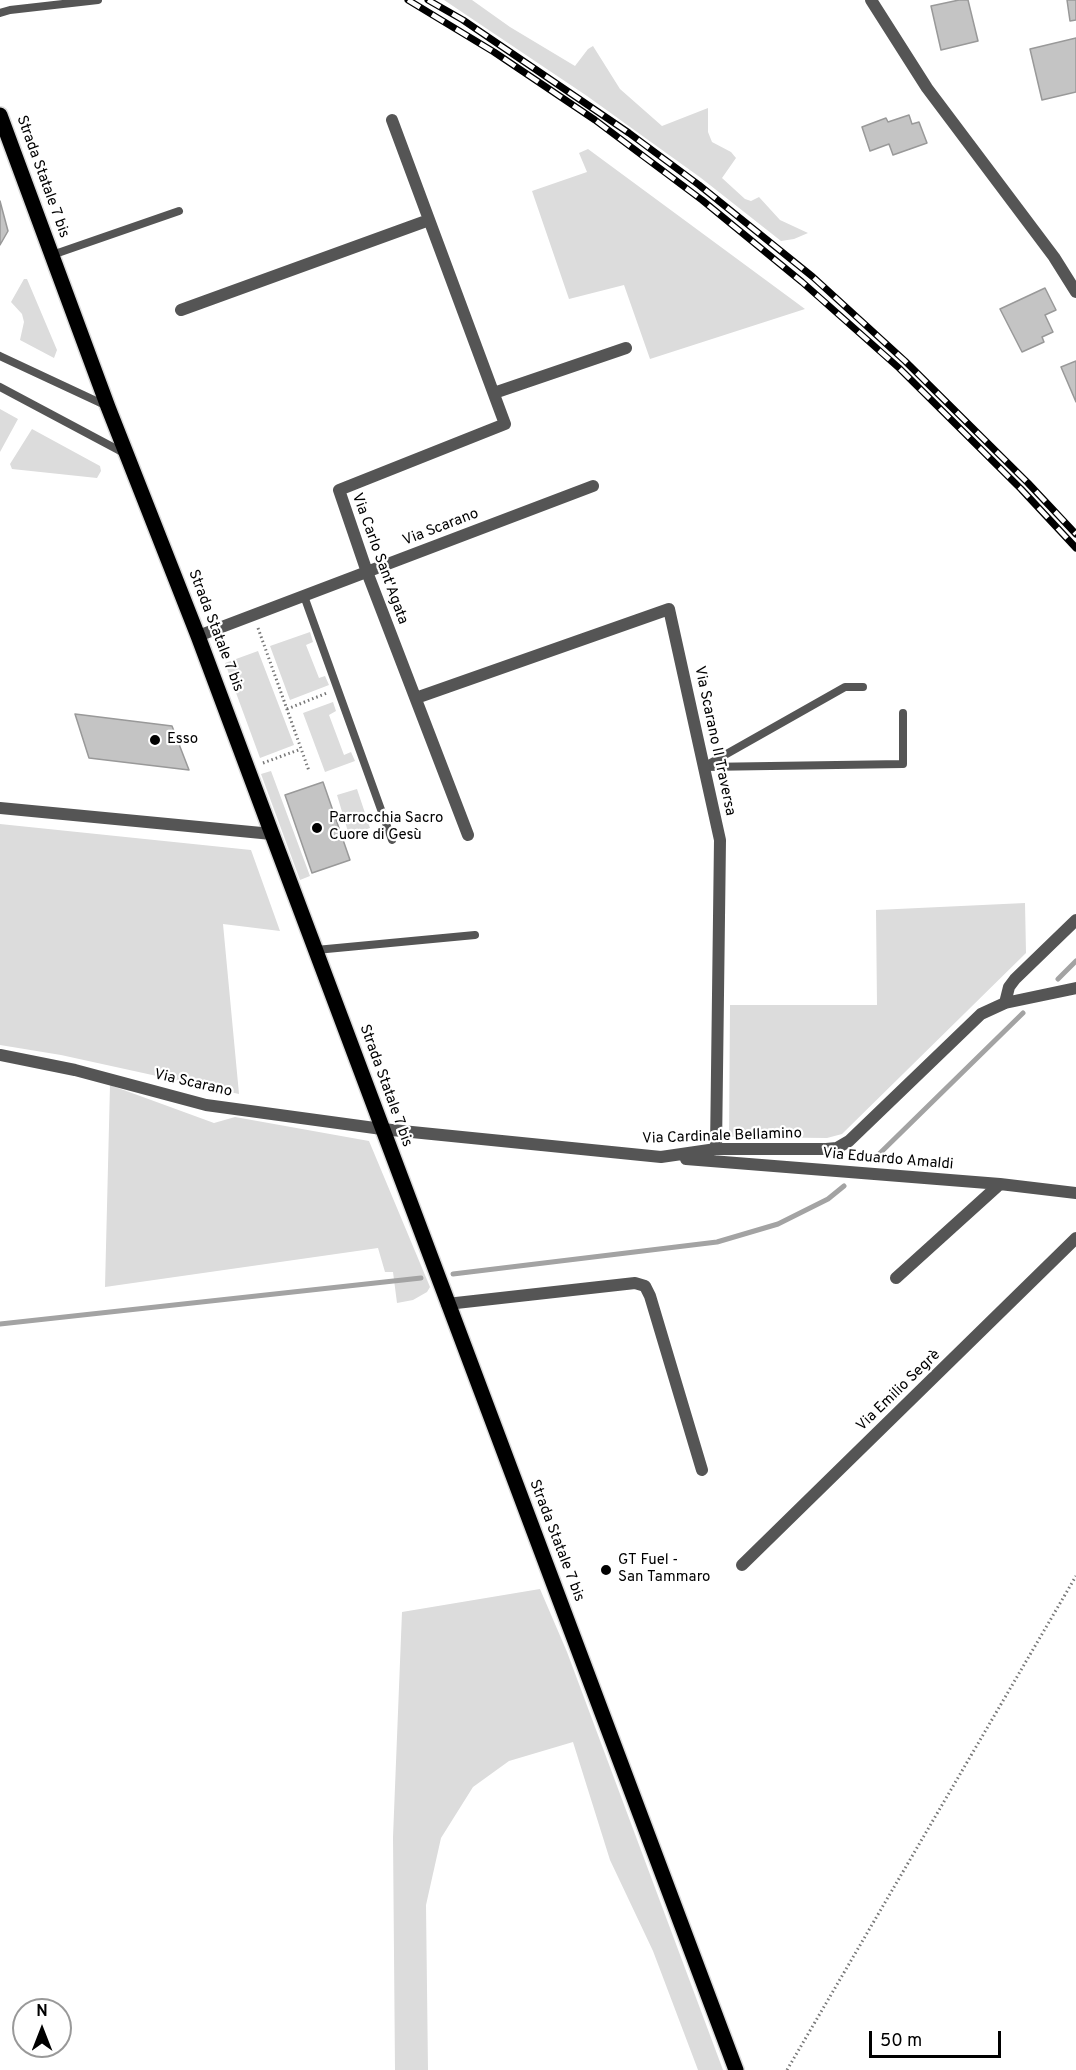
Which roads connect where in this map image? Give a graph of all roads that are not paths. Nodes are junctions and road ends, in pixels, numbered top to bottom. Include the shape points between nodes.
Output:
1 (98, 0) edge
2 (872, 0) edge
3 (0, 13) edge
4 (0, 115) edge
5 (392, 120) dead end
6 (179, 211) dead end
7 (429, 220) junction
8 (52, 255) junction
9 (1076, 292) edge
10 (181, 310) dead end
11 (626, 348) dead end
12 (0, 356) edge
13 (0, 387) edge
14 (494, 393) junction
15 (108, 407) junction
16 (127, 455) junction
17 (593, 486) dead end
18 (367, 572) junction
19 (304, 596) junction
20 (198, 636) junction
21 (863, 687) dead end
22 (416, 698) junction
23 (903, 713) dead end
24 (704, 766) junction
25 (0, 808) edge
26 (272, 834) junction
27 (468, 835) dead end
28 (392, 840) dead end
29 (1076, 920) edge
30 (475, 935) dead end
31 (316, 950) junction
32 (1076, 988) edge
33 (1005, 1003) junction
34 (0, 1054) edge
35 (382, 1129) junction
36 (716, 1149) junction
37 (661, 1157) junction
38 (1000, 1184) junction
39 (1076, 1193) edge
40 (1076, 1238) edge
41 (896, 1278) dead end
42 (447, 1304) junction
43 (702, 1470) dead end
44 (742, 1565) dead end
45 (736, 2070) edge

1 - 3 lane
2 - 9 street via 927,88
4 - 8 main road, Strada Statale 7 bis
5 - 7 street, Via Carlo Sant'Agata
6 - 8 lane
7 - 10 street
7 - 14 street, Via Carlo Sant'Agata
8 - 15 main road, Strada Statale 7 bis
11 - 14 street
12 - 15 lane
13 - 16 lane
14 - 18 street, Via Carlo Sant'Agata via 505,424 339,490
15 - 16 main road, Strada Statale 7 bis
16 - 20 main road, Strada Statale 7 bis
17 - 18 street, Via Scarano
18 - 19 street, Via Scarano
18 - 22 street, Via Carlo Sant'Agata
19 - 20 street, Via Scarano
19 - 28 lane
20 - 26 main road, Strada Statale 7 bis
21 - 24 lane via 845,687
22 - 24 street, Via Scarano II Traversa via 669,609
22 - 27 street, Via Carlo Sant'Agata
23 - 24 lane via 903,764
24 - 36 street, Via Scarano II Traversa via 720,840
25 - 26 street
26 - 31 main road, Strada Statale 7 bis
29 - 33 street via 1008,987
30 - 31 lane
31 - 35 main road, Strada Statale 7 bis
32 - 33 street, Via Cardinale Bellamino
33 - 36 street, Via Cardinale Bellamino via 968,1025 849,1141 837,1148
34 - 35 street, Via Scarano via 206,1105
35 - 37 street, Via Cardinale Bellamino
35 - 42 main road, Strada Statale 7 bis
36 - 37 street, Via Cardinale Bellamino
37 - 38 street, Via Eduardo Amaldi
38 - 39 street, Via Eduardo Amaldi
38 - 41 street
40 - 44 street, Via Emilio Segrè
42 - 43 street via 635,1283 645,1286
42 - 45 main road, Strada Statale 7 bis

